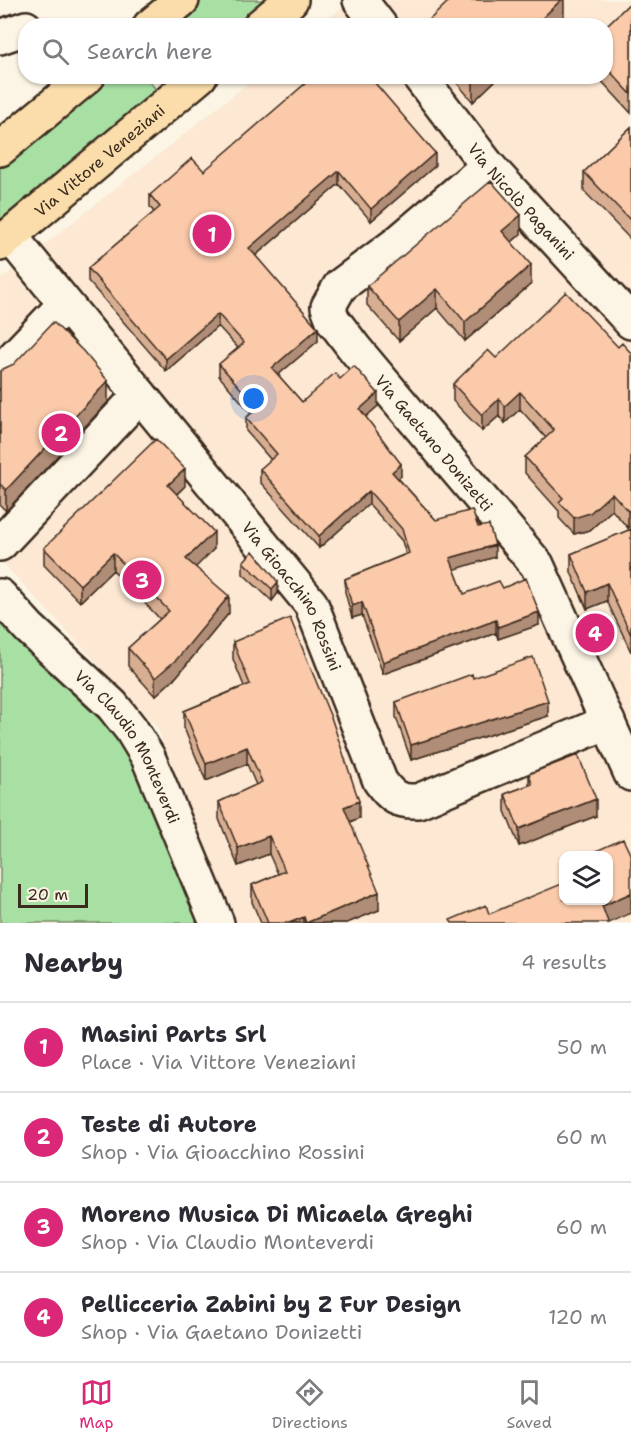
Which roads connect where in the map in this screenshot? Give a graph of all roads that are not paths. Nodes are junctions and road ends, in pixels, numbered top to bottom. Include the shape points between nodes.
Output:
1 (291, 0) edge
2 (360, 0) edge
3 (270, 18) edge
4 (374, 18) edge
5 (18, 31) edge
6 (0, 37) edge
7 (78, 84) edge
8 (181, 84) edge
9 (425, 84) edge
10 (0, 149) edge
11 (488, 166) junction
12 (5, 240) edge
13 (65, 304) junction
14 (631, 322) edge
15 (0, 372) edge
16 (140, 395) junction
17 (0, 544) edge
18 (0, 596) edge
19 (608, 722) junction
20 (631, 774) edge
21 (217, 923) edge

1 - 3 main road
2 - 4 street
5 - 6 street
7 - 10 main road
8 - 12 main road, Via Vittore Veneziani
9 - 11 street, Via Nicolò Paganini
11 - 14 street, Via Nicolò Paganini
11 - 19 street, Via Gaetano Donizetti via 340,286 328,307 355,349 537,565
12 - 13 street, Via Gioacchino Rossini
13 - 15 street
13 - 16 street, Via Gioacchino Rossini
16 - 17 street
16 - 19 street, Via Gioacchino Rossini via 311,604 380,781 390,795 401,802 418,801
18 - 21 street, Via Claudio Monteverdi via 112,705 131,729 159,783
19 - 20 street, Via Gaetano Donizetti

